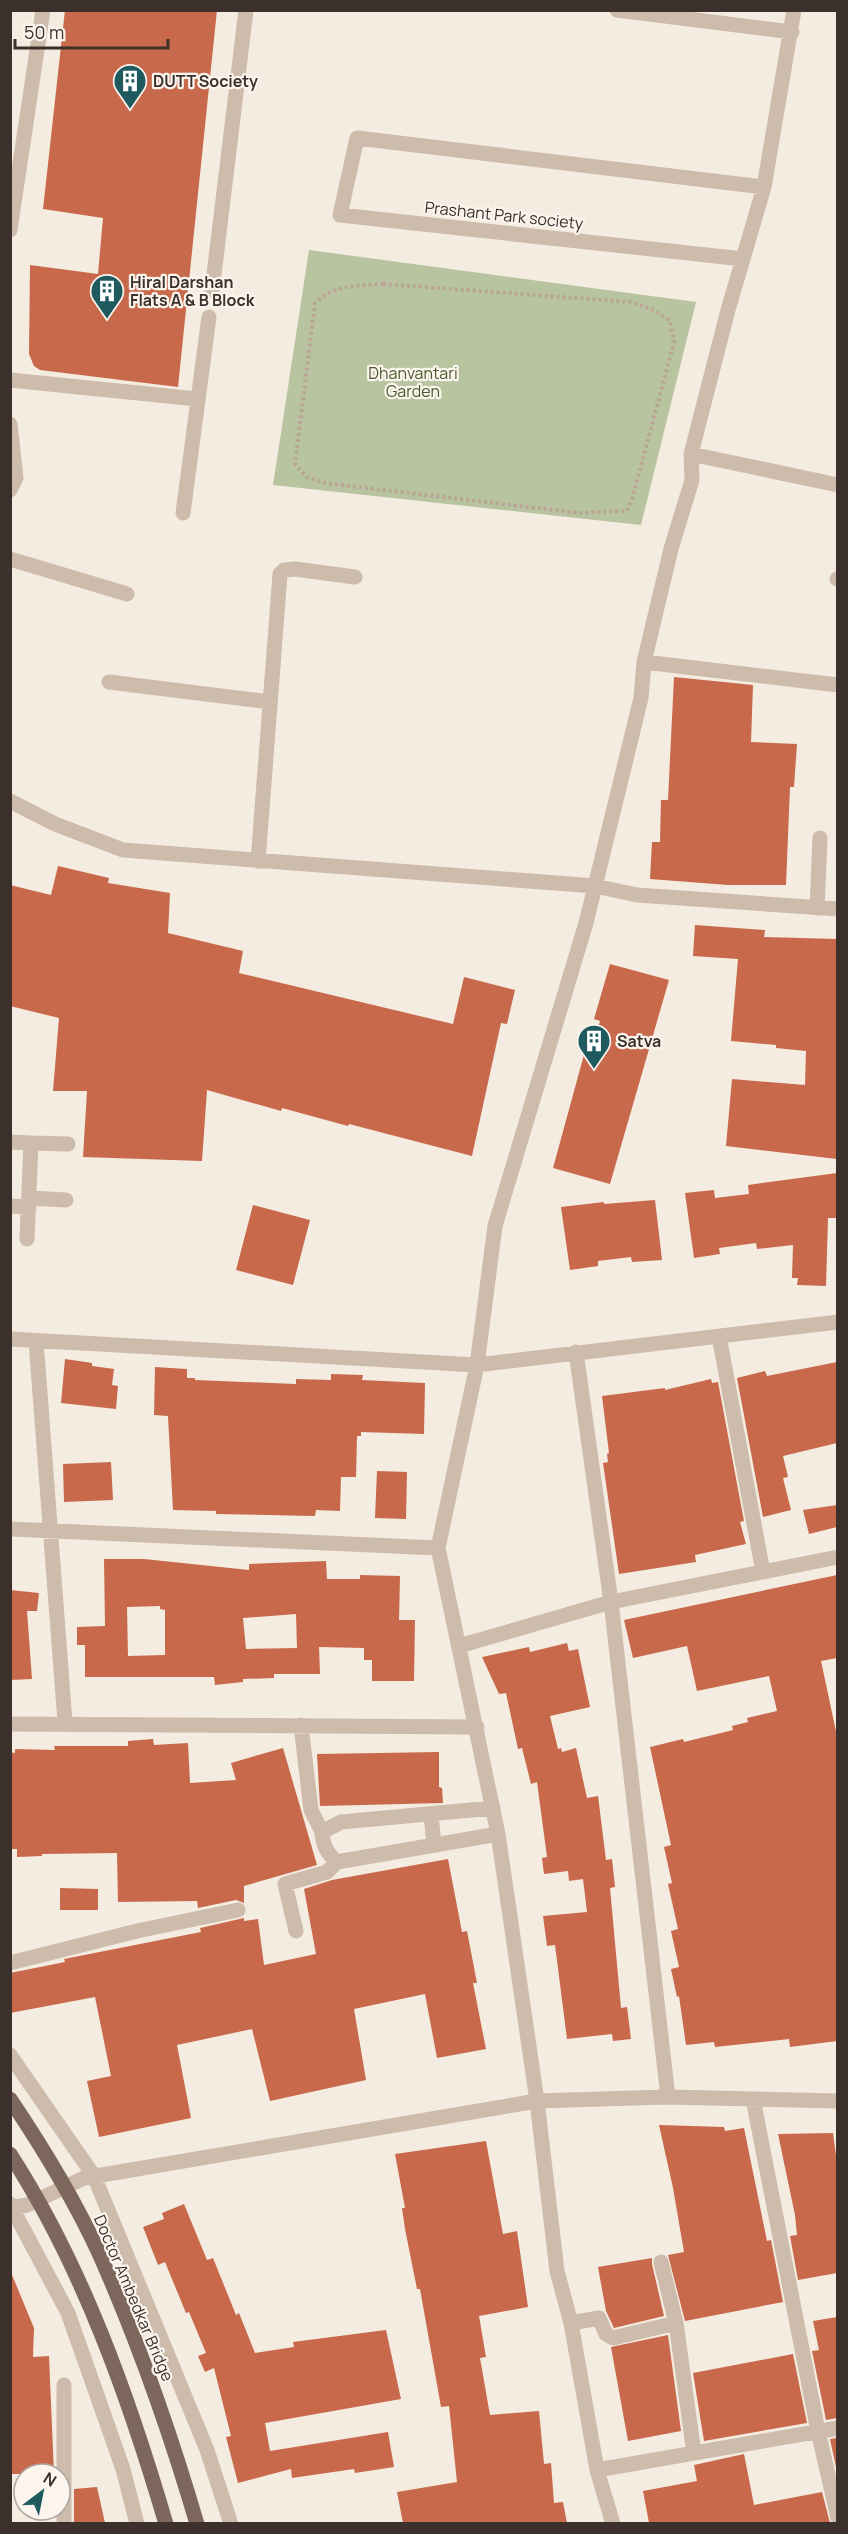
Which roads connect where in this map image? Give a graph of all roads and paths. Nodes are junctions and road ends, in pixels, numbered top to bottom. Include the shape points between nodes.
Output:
1 (43, 10) edge
2 (246, 10) edge
3 (617, 10) edge
4 (794, 10) edge
5 (792, 32) junction
6 (764, 187) junction
7 (10, 230) edge
8 (743, 259) junction
9 (212, 291) dead end
10 (326, 293) joint
11 (209, 317) dead end
12 (10, 380) edge
13 (197, 399) junction
14 (10, 424) edge
15 (691, 454) junction
16 (837, 485) edge
17 (10, 490) edge
18 (183, 513) dead end
19 (10, 559) edge
20 (355, 576) dead end
21 (127, 594) dead end
22 (644, 662) junction
23 (109, 682) dead end
24 (837, 685) edge
25 (270, 702) junction
26 (10, 801) edge
27 (820, 838) dead end
28 (258, 861) junction
29 (595, 886) junction
30 (817, 908) junction
31 (837, 909) edge
32 (10, 1142) edge
33 (31, 1143) junction
34 (68, 1144) dead end
35 (66, 1200) dead end
36 (29, 1203) junction
37 (10, 1206) edge
38 (27, 1239) dead end
39 (837, 1322) edge
40 (719, 1336) junction
41 (10, 1339) edge
42 (36, 1341) junction
43 (576, 1352) junction
44 (477, 1365) junction
45 (10, 1529) edge
46 (49, 1530) junction
47 (438, 1548) junction
48 (837, 1557) edge
49 (763, 1572) junction
50 (611, 1602) junction
51 (459, 1646) junction
52 (65, 1722) junction
53 (10, 1724) edge
54 (301, 1725) junction
55 (477, 1727) junction
56 (492, 1808) junction
57 (431, 1814) junction
58 (322, 1832) junction
59 (498, 1834) junction
60 (434, 1845) junction
61 (337, 1862) junction
62 (238, 1910) dead end
63 (296, 1931) dead end
64 (10, 1963) edge
65 (10, 2055) edge
66 (668, 2097) junction
67 (10, 2099) edge
68 (753, 2099) junction
69 (537, 2101) junction
70 (837, 2102) edge
71 (10, 2154) edge
72 (94, 2176) junction
73 (11, 2206) edge
74 (661, 2262) dead end
75 (571, 2323) junction
76 (676, 2323) junction
77 (64, 2385) dead end
78 (837, 2428) edge
79 (818, 2432) junction
80 (694, 2453) junction
81 (597, 2470) junction
82 (837, 2518) edge
83 (64, 2523) edge
84 (137, 2523) edge
85 (166, 2523) edge
86 (197, 2523) edge
87 (231, 2523) edge
88 (613, 2523) edge

1 - 7 street
2 - 9 street
3 - 5 street
4 - 5 street
5 - 6 street
6 - 8 street
6 - 8 street, Prashant Park society via 357,138 340,214
8 - 15 street
10 - 10 path via 342,287 383,284 630,302 654,310 670,321 674,342 627,511 579,513 325,483 307,477 294,464 315,303
11 - 13 street
12 - 13 street
13 - 18 street
14 - 17 street via 16,478
15 - 16 street
15 - 22 street via 692,480
19 - 21 street
20 - 25 street via 295,569 280,574
22 - 24 street
22 - 29 street via 641,698
23 - 25 street
25 - 28 street
26 - 28 street via 55,824 123,850
27 - 30 street
28 - 29 street
29 - 30 street via 637,895
29 - 44 street via 495,1226
30 - 31 street
32 - 33 street
33 - 34 street
33 - 36 street
35 - 36 street
36 - 37 street
36 - 38 street
39 - 40 street
40 - 43 street
40 - 49 street
41 - 42 street
42 - 44 street
42 - 46 street
43 - 44 street
43 - 50 street
44 - 47 street
45 - 46 street
46 - 47 street
46 - 52 street
47 - 51 street
48 - 49 street
49 - 50 street
50 - 51 street
50 - 66 street
51 - 55 street
52 - 53 street
52 - 54 street
54 - 55 street
54 - 58 street via 311,1810
55 - 56 street
56 - 57 street
56 - 59 street
57 - 58 street via 341,1822
57 - 60 street
58 - 61 street via 328,1853
59 - 60 street
59 - 69 street
60 - 61 street
61 - 63 street via 327,1872 285,1884
62 - 64 street
65 - 72 street
66 - 68 street
66 - 69 street
67 - 86 main road, Doctor Ambedkar Bridge, bridge via 48,2157 98,2252 176,2450
68 - 70 street
68 - 79 street
69 - 72 street
69 - 75 street via 557,2271
71 - 85 main road, bridge via 70,2264 118,2379
72 - 73 street via 27,2205
72 - 87 street via 207,2450
73 - 84 street via 68,2313 123,2469
74 - 76 street
75 - 76 street via 599,2318 606,2334 614,2338
75 - 81 street
76 - 80 street
77 - 83 street
78 - 79 street
79 - 80 street
79 - 82 street
80 - 81 street
81 - 88 street

